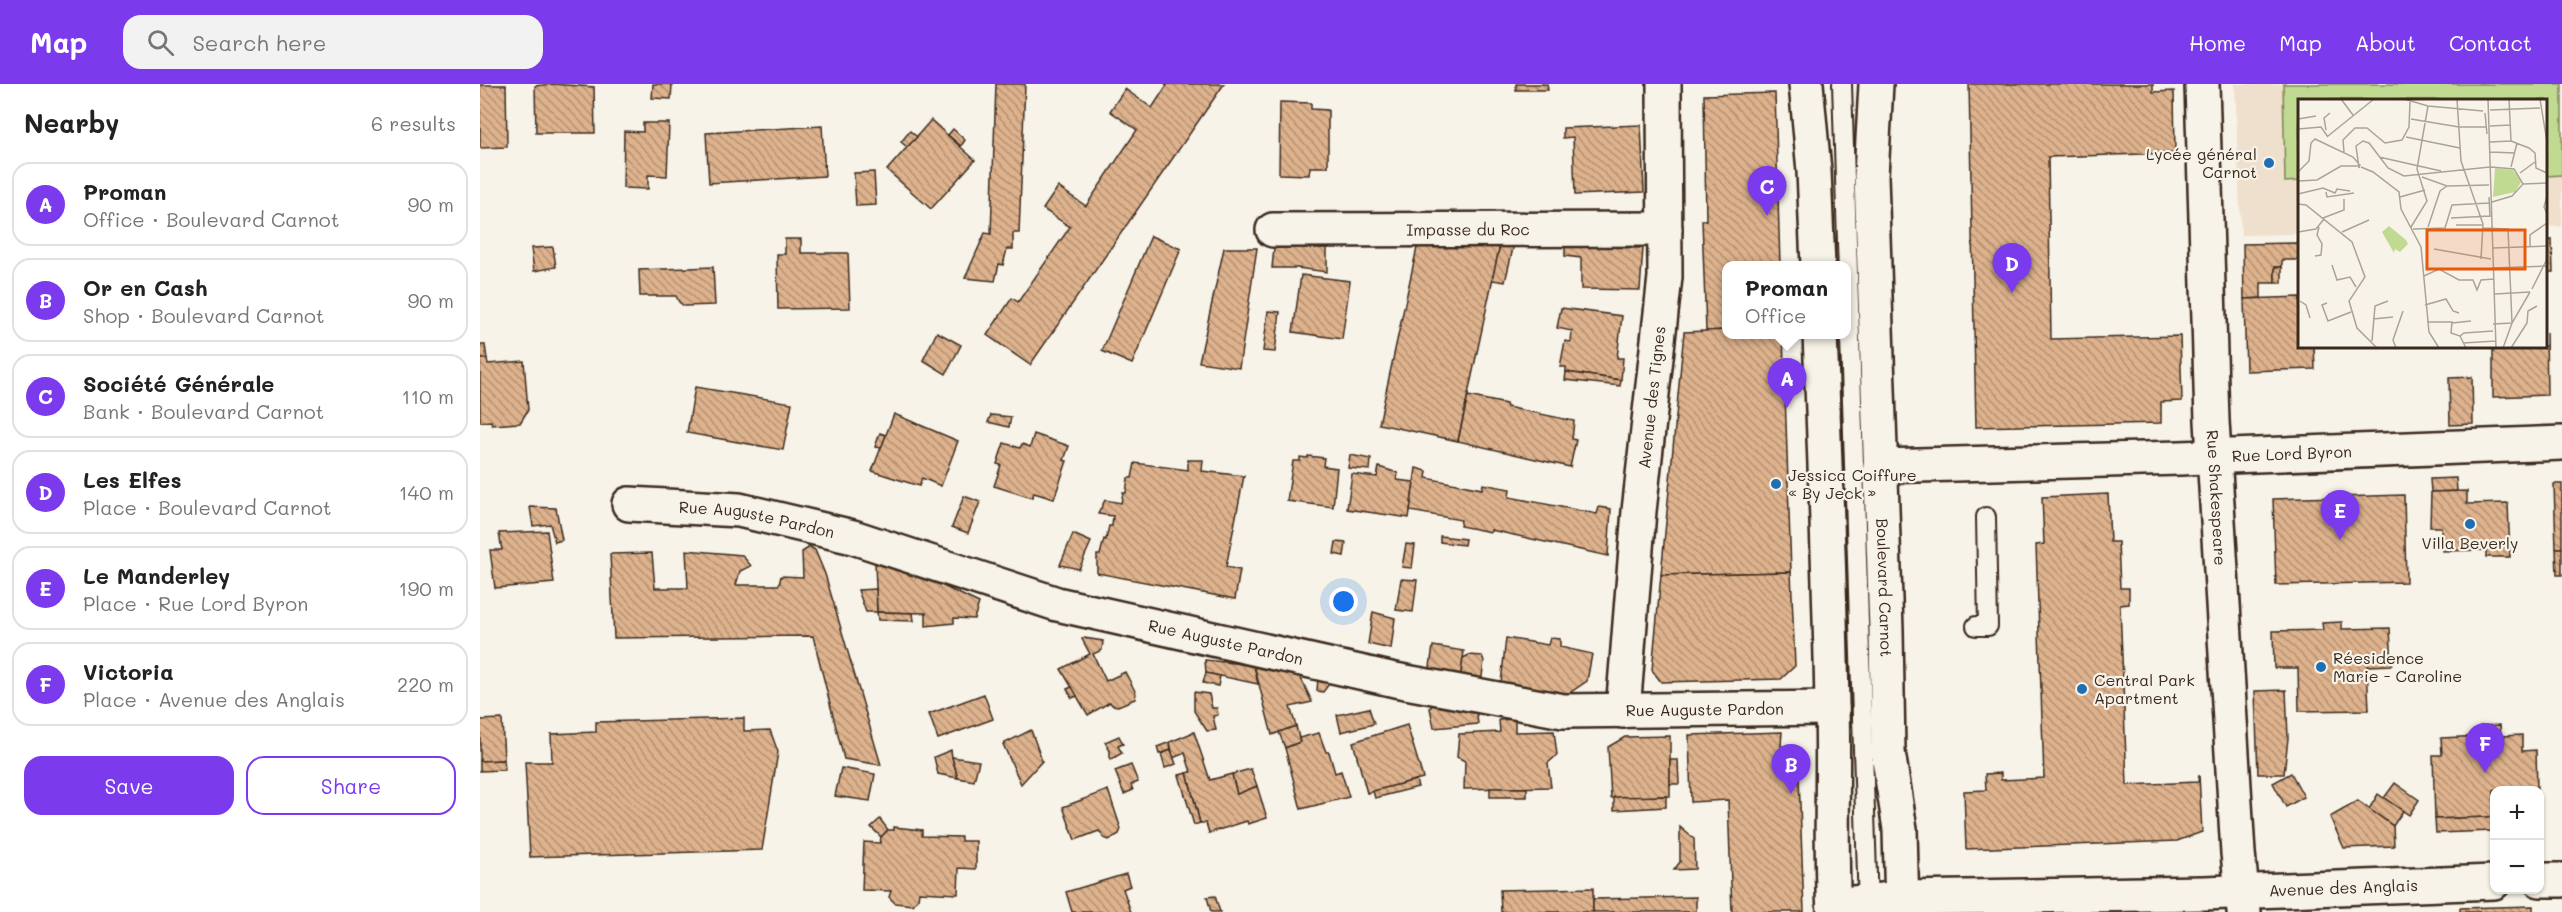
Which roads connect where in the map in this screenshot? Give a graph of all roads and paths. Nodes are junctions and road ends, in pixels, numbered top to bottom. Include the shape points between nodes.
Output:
1 (1664, 84) edge
2 (1806, 84) edge
3 (1842, 84) edge
4 (1876, 84) edge
5 (2202, 84) edge
6 (1665, 229) junction
7 (1273, 230) dead end
8 (1818, 261) edge
9 (1848, 261) edge
10 (1820, 339) edge
11 (1850, 339) edge
12 (2562, 443) edge
13 (2214, 457) junction
14 (1880, 466) junction
15 (629, 504) dead end
16 (1986, 517) dead end
17 (1976, 626) dead end
18 (1833, 708) junction
19 (1623, 711) junction
20 (2544, 880) edge
21 (2562, 880) edge
22 (2490, 882) edge
23 (2243, 901) edge
24 (1902, 905) edge
25 (1868, 907) edge
26 (1834, 908) edge

1 - 6 street, Avenue des Tignes
2 - 8 street
3 - 9 lane
4 - 14 street, Boulevard Carnot via 1872,176
5 - 13 street, Rue Shakespeare
6 - 7 street, Impasse du Roc
6 - 19 street, Avenue des Tignes via 1665,277 1639,512
10 - 18 street
11 - 25 lane
12 - 13 street, Rue Lord Byron
13 - 14 street, Rue Lord Byron
13 - 23 street, Rue Shakespeare
14 - 24 street, Boulevard Carnot via 1888,752 1900,828
15 - 19 street, Rue Auguste Pardon via 739,510 853,537 1056,604 1395,680 1563,711
16 - 17 lane via 1988,626
18 - 19 street, Rue Auguste Pardon
18 - 26 street
20 - 21 street
22 - 23 street, Avenue des Anglais
23 - 24 street, Avenue des Anglais
24 - 25 street, Avenue des Anglais
25 - 26 street, Avenue des Anglais

